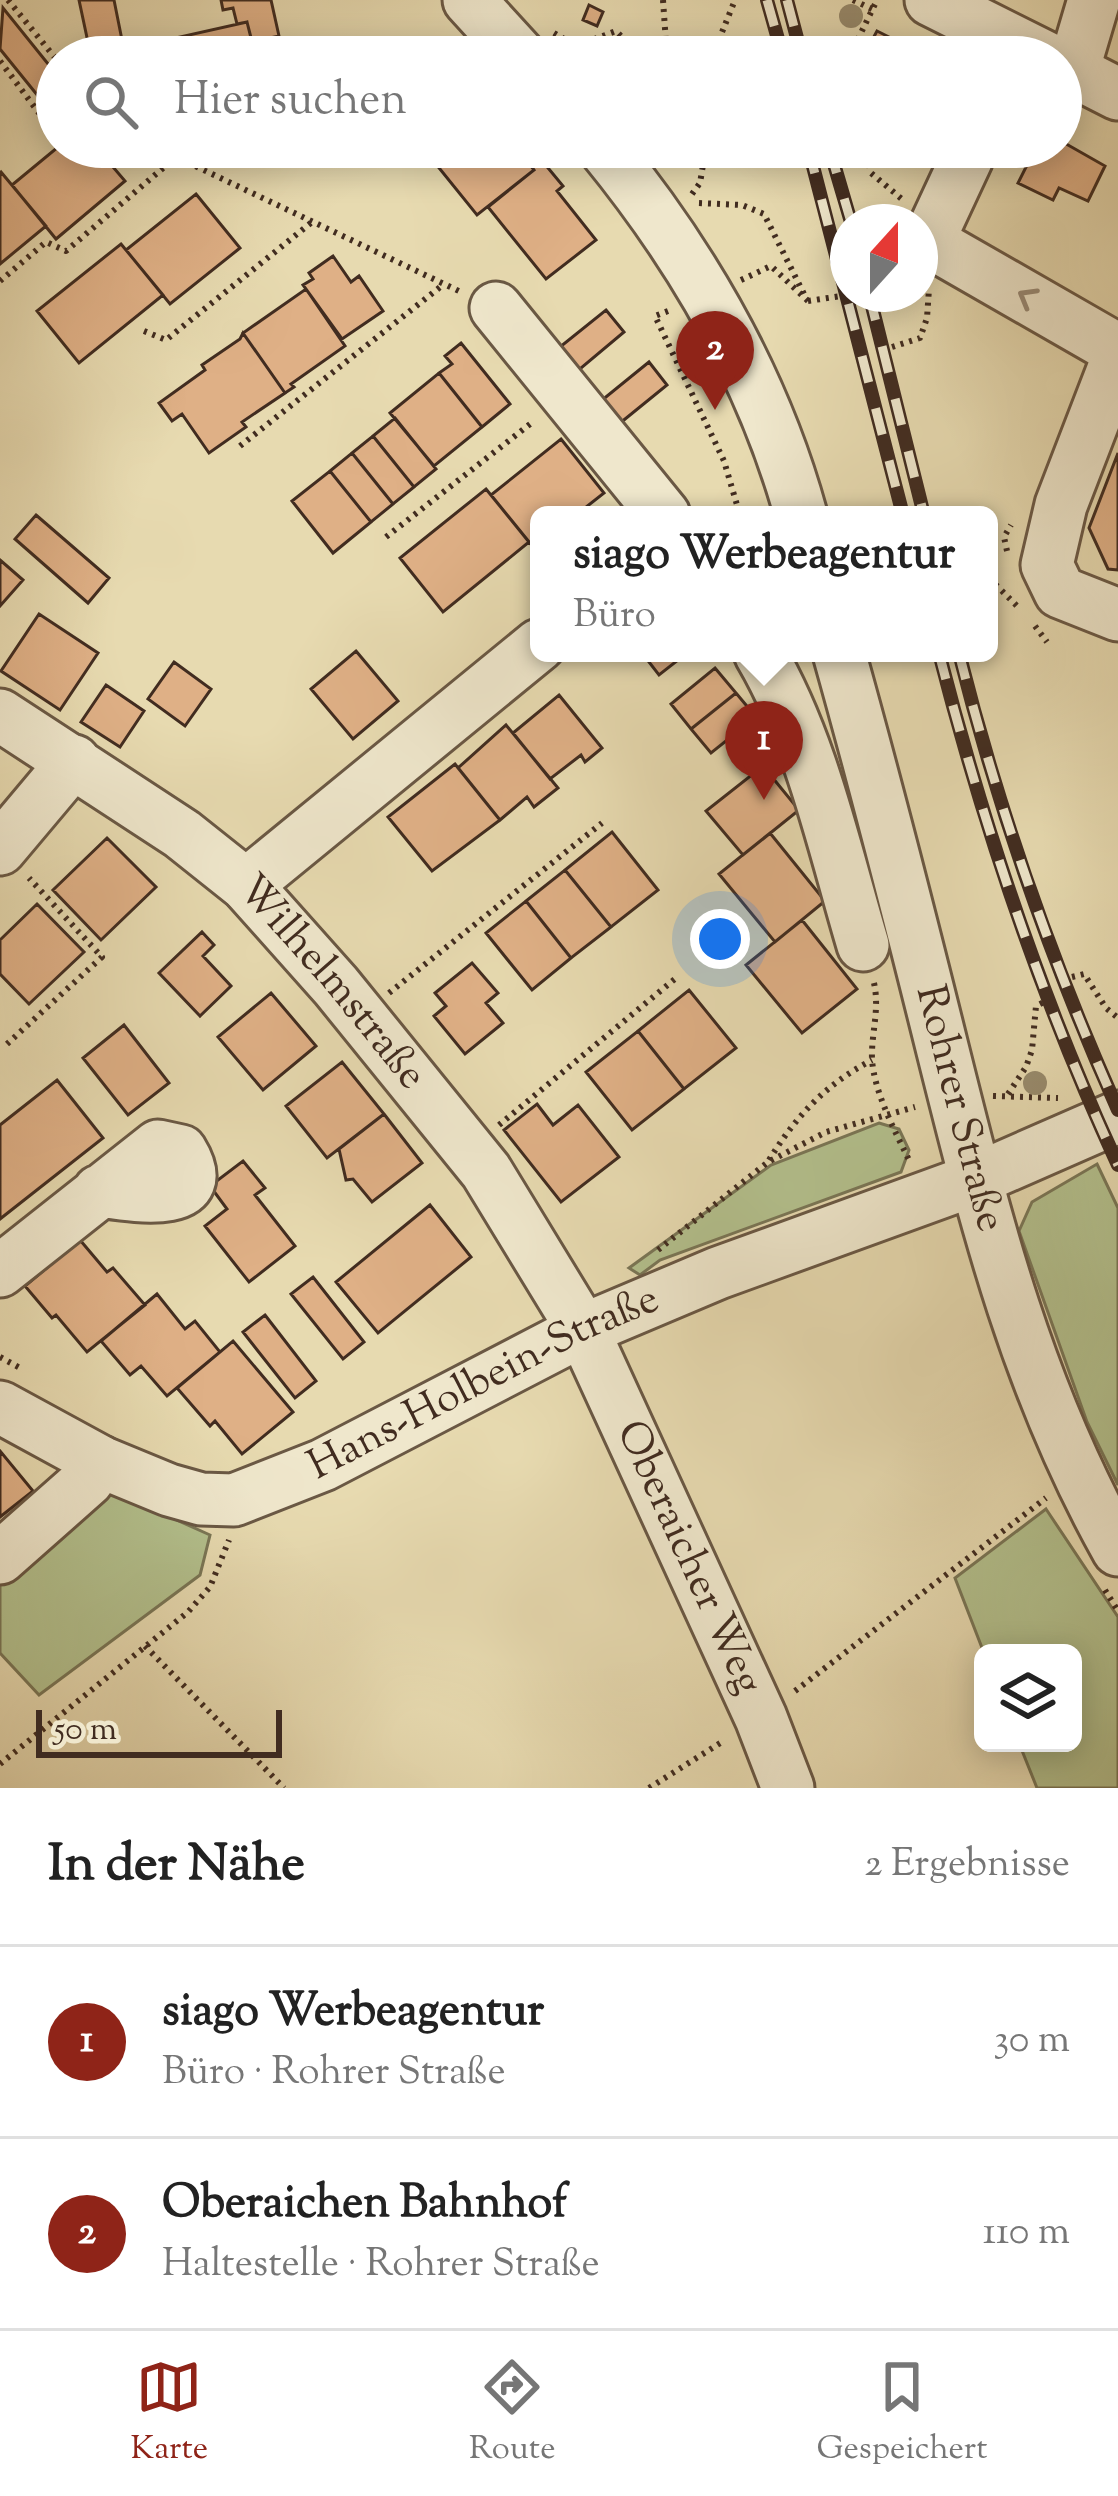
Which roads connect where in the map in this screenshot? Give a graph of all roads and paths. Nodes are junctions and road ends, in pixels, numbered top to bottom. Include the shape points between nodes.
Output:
1 (8, 0) edge
2 (469, 0) edge
3 (663, 0) edge
4 (734, 0) edge
5 (853, 0) edge
6 (877, 0) edge
7 (931, 0) edge
8 (1094, 0) edge
9 (872, 9) junction
10 (37, 36) edge
11 (522, 36) edge
12 (666, 36) edge
13 (720, 36) edge
14 (859, 36) edge
15 (1004, 36) edge
16 (1075, 36) edge
17 (0, 61) edge
18 (1082, 75) edge
19 (1118, 94) edge
20 (36, 109) edge
21 (163, 168) edge
22 (199, 168) edge
23 (621, 168) edge
24 (702, 168) edge
25 (871, 168) edge
26 (962, 168) edge
27 (907, 204) edge
28 (938, 220) edge
29 (313, 222) junction
30 (938, 266) edge
31 (752, 275) dead end
32 (0, 281) edge
33 (444, 284) junction
34 (830, 298) edge
35 (808, 301) junction
36 (496, 308) joint
37 (928, 312) edge
38 (656, 316) dead end
39 (144, 331) dead end
40 (892, 347) dead end
41 (1118, 353) edge
42 (567, 395) junction
43 (240, 446) dead end
44 (657, 506) edge
45 (737, 506) edge
46 (785, 506) edge
47 (386, 537) dead end
48 (1118, 615) edge
49 (530, 652) edge
50 (765, 662) edge
51 (841, 662) edge
52 (0, 716) edge
53 (74, 761) junction
54 (602, 824) dead end
55 (1, 848) edge
56 (246, 885) junction
57 (862, 945) joint
58 (1072, 976) dead end
59 (676, 977) dead end
60 (1044, 1002) dead end
61 (361, 1016) junction
62 (1118, 1018) edge
63 (7, 1044) dead end
64 (872, 1060) junction
65 (1008, 1094) junction
66 (1065, 1098) dead end
67 (955, 1100) junction
68 (886, 1113) junction
69 (1118, 1117) edge
70 (469, 1149) junction
71 (768, 1162) junction
72 (974, 1180) junction
73 (99, 1191) dead end
74 (927, 1198) junction
75 (644, 1258) dead end
76 (0, 1271) edge
77 (584, 1330) junction
78 (0, 1357) edge
79 (20, 1394) edge
80 (101, 1462) junction
81 (1077, 1473) junction
82 (234, 1500) junction
83 (1118, 1550) edge
84 (0, 1558) edge
85 (145, 1646) junction
86 (761, 1718) junction
87 (0, 1763) edge
88 (284, 1788) edge
89 (649, 1788) edge
90 (788, 1788) edge

1 - 10 path
2 - 11 street
3 - 12 path
4 - 13 path
5 - 9 path
6 - 9 path
7 - 15 street
8 - 16 street
9 - 14 path
17 - 20 path
18 - 19 street
21 - 32 path via 66,251 46,242
22 - 29 path
23 - 46 street via 710,296 766,407
24 - 35 path via 686,204 764,214
25 - 27 path
26 - 28 street
29 - 33 path
29 - 39 path via 166,340
41 -> 30 street
31 - 35 path via 770,266
33 - 36 path
33 - 43 path
34 - 35 path
36 - 42 street
37 - 40 path via 920,338
38 - 45 path
41 - 48 street via 1047,565 1060,592
42 - 44 street
42 - 47 path
49 - 56 street
50 - 57 street, Rohrer Straße via 811,772
51 - 67 street, Rohrer Straße
52 - 53 street, Wilhelmstraße
53 - 55 street
53 - 56 street, Wilhelmstraße
54 - 61 path
55 - 63 path via 102,957
56 - 61 street, Wilhelmstraße
57 - 64 path via 879,1003
58 - 62 path via 1084,974
59 - 70 path
60 - 65 path via 1036,1006 1026,1067
61 - 70 street, Wilhelmstraße
64 - 68 path
64 - 71 path via 812,1100
65 - 66 path
65 - 67 path
67 - 68 path
67 - 72 street, Rohrer Straße
68 - 71 path
68 - 74 path
69 - 72 street, Hans-Holbein-Straße
70 - 77 street, Wilhelmstraße
71 - 75 path
72 - 74 street, Hans-Holbein-Straße
72 - 81 street, Rohrer Straße via 1026,1352
73 - 76 street
74 - 77 street, Hans-Holbein-Straße
77 - 82 street, Hans-Holbein-Straße via 323,1465
77 - 86 street, Oberaicher Weg
78 - 79 path
79 - 80 street, Hans-Holbein-Straße
80 - 82 street, Hans-Holbein-Straße via 201,1499
80 - 84 street
81 - 83 street, Rohrer Straße
81 - 86 path
82 - 85 path via 227,1552 210,1587
85 - 87 path
85 - 88 path
86 - 89 path
86 - 90 street, Oberaicher Weg

